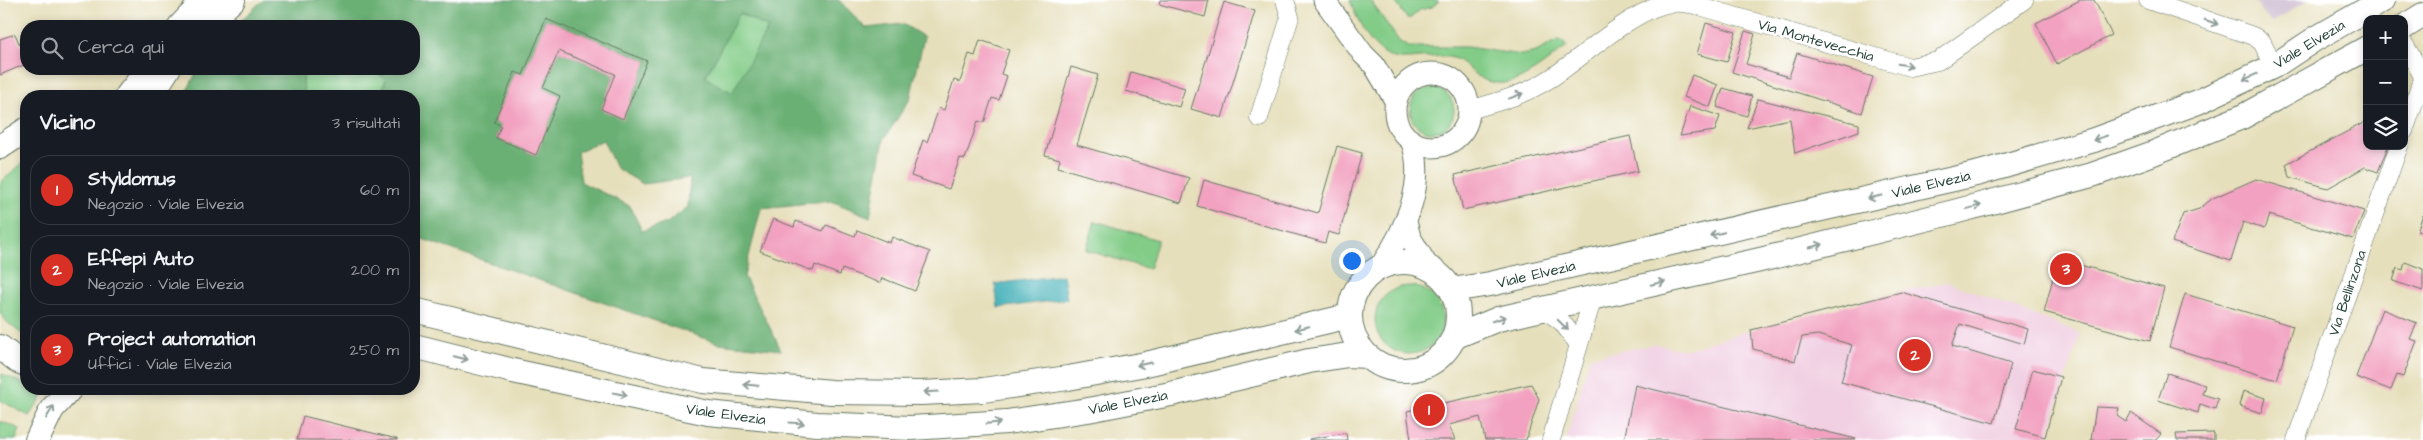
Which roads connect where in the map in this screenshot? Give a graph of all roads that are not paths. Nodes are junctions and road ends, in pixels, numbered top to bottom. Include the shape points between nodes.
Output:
1 (205, 0) edge
2 (233, 0) edge
3 (1285, 0) edge
4 (1324, 0) edge
5 (2024, 0) edge
6 (2148, 0) edge
7 (2383, 0) edge
8 (2423, 15) edge
9 (186, 20) edge
10 (211, 20) edge
11 (2408, 24) edge
12 (2363, 50) edge
13 (2408, 51) edge
14 (1374, 65) junction
15 (2274, 66) junction
16 (143, 75) edge
17 (164, 75) edge
18 (2423, 77) edge
19 (1410, 81) junction
20 (132, 90) edge
21 (157, 90) edge
22 (1396, 102) junction
23 (1469, 110) junction
24 (1259, 118) dead end
25 (2408, 120) edge
26 (0, 123) edge
27 (20, 128) edge
28 (20, 134) edge
29 (1412, 140) junction
30 (1442, 146) junction
31 (0, 147) edge
32 (2398, 150) edge
33 (1418, 173) junction
34 (1406, 222) junction
35 (1380, 267) junction
36 (1428, 267) junction
37 (1452, 290) junction
38 (1593, 297) junction
39 (1544, 308) junction
40 (420, 311) edge
41 (1349, 316) junction
42 (1454, 337) junction
43 (1579, 345) junction
44 (0, 348) edge
45 (420, 348) edge
46 (1367, 356) junction
47 (20, 362) edge
48 (65, 395) edge
49 (37, 440) edge
50 (1551, 440) edge
51 (2296, 440) edge

1 - 9 main road
2 - 10 main road
3 - 24 street via 1290,17
4 - 14 street
23 -> 5 street, Via Montevecchia via 1522,95 1627,23 1650,10 1672,3 1696,5 1910,67 1938,61
6 -> 15 street via 2253,36 2262,42
7 - 15 main road, Viale Elvezia
8 - 11 main road
38 -> 12 main road, Viale Elvezia via 1760,260 2092,174 2242,117
13 - 18 street
14 - 19 street
14 - 22 street
15 -> 37 main road, Viale Elvezia via 2198,102 2094,140 1980,173 1519,278
16 - 20 main road
17 - 21 main road
18 - 25 street
19 - 22 street
19 - 23 street via 1420,75 1443,74 1462,88
22 - 29 street via 1398,124
23 - 30 street via 1462,132
26 - 27 main road
28 - 31 main road
29 - 30 street via 1421,145
29 - 33 street
30 - 33 street
32 - 51 street, Via Bellinzona
33 - 34 street
34 - 35 street
34 - 36 street via 1410,237
35 - 36 main road, Viale Elvezia via 1404,262
35 - 41 main road, Viale Elvezia via 1358,287
36 - 37 main road, Viale Elvezia
37 - 42 main road, Viale Elvezia via 1458,321
38 - 39 main road, Viale Elvezia
38 - 43 street
42 -> 39 main road, Viale Elvezia via 1498,319
39 -> 43 street via 1562,322
41 -> 40 main road, Viale Elvezia via 1146,364 1068,378 984,390 832,392 703,380
41 - 46 main road, Viale Elvezia via 1357,345
42 - 46 main road, Viale Elvezia via 1445,352 1431,363 1415,369 1381,366
43 - 50 street
44 - 47 main road
45 -> 46 main road, Viale Elvezia via 708,413 797,423 912,428 1007,422 1088,410 1172,394 1308,361 1348,355
49 -> 48 main road via 52,409

